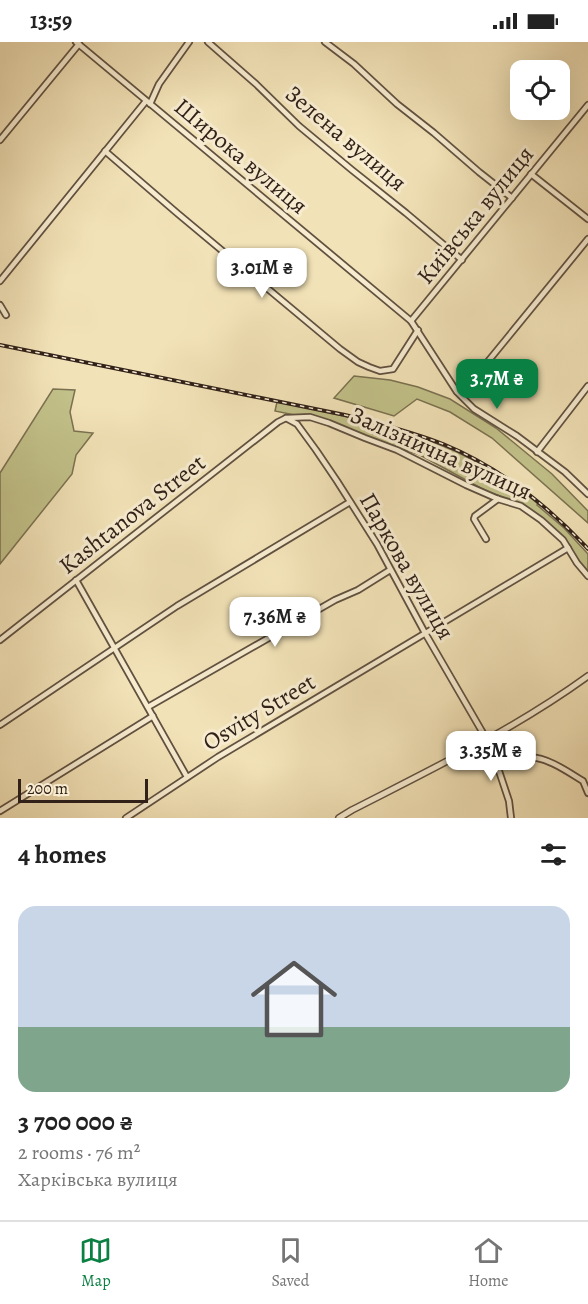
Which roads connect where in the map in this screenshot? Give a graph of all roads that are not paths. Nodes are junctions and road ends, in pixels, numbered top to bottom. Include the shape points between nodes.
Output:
1 (189, 42) edge
2 (208, 42) edge
3 (325, 42) edge
4 (77, 43) edge
5 (148, 102) junction
6 (588, 105) edge
7 (0, 140) edge
8 (105, 151) junction
9 (531, 174) junction
10 (512, 198) junction
11 (588, 219) edge
12 (588, 239) edge
13 (462, 260) junction
14 (0, 281) edge
15 (0, 305) edge
16 (6, 315) dead end
17 (411, 321) junction
18 (418, 330) junction
19 (588, 386) edge
20 (456, 390) junction
21 (286, 418) junction
22 (537, 452) junction
23 (588, 494) edge
24 (498, 499) junction
25 (350, 502) junction
26 (486, 539) dead end
27 (568, 548) junction
28 (390, 570) junction
29 (588, 576) edge
30 (76, 580) junction
31 (425, 633) junction
32 (0, 640) edge
33 (114, 648) junction
34 (588, 676) edge
35 (148, 707) junction
36 (153, 716) junction
37 (0, 725) edge
38 (485, 741) junction
39 (497, 765) junction
40 (187, 777) junction
41 (588, 793) edge
42 (0, 811) edge
43 (126, 818) edge
44 (339, 818) edge
45 (511, 818) edge

1 - 5 street
2 - 13 street, Зелена вулиця via 299,126
3 - 10 street
4 - 5 street, Широка вулиця
4 - 7 street
5 - 8 street
5 - 17 street, Широка вулиця
6 - 9 street, Київська вулиця
8 - 14 street
8 - 18 street via 358,362 380,371 393,369
9 - 10 street, Київська вулиця
9 - 11 street
10 - 13 street, Київська вулиця
12 - 20 street via 463,392
13 - 17 street, Київська вулиця
15 - 16 street
17 - 18 street, Широка вулиця
18 - 20 street, Широка вулиця
19 - 22 street
20 - 22 street, Широка вулиця via 474,409
21 - 24 street, Залізнична вулиця via 310,417 329,423 397,450
21 - 25 street, Паркова вулиця via 297,424
21 - 30 street, Kashtanova Street
22 - 23 street, Широка вулиця
24 - 26 street via 474,518
24 - 27 street, Залізнична вулиця via 532,512
25 - 28 street, Паркова вулиця
25 - 33 street
27 - 29 street, Залізнична вулиця
27 - 31 street, Osvity Street
28 - 31 street, Паркова вулиця
28 - 35 street
30 - 32 street, Kashtanova Street
30 - 33 street
31 - 38 street, Паркова вулиця
31 - 40 street, Osvity Street
33 - 35 street
33 - 37 street
34 - 38 street
35 - 36 street
36 - 40 street
36 - 42 street
38 - 39 street, Паркова вулиця
38 - 44 street
39 - 41 street via 523,758 542,759 584,781
39 - 45 street, Паркова вулиця
40 - 43 street, Osvity Street

